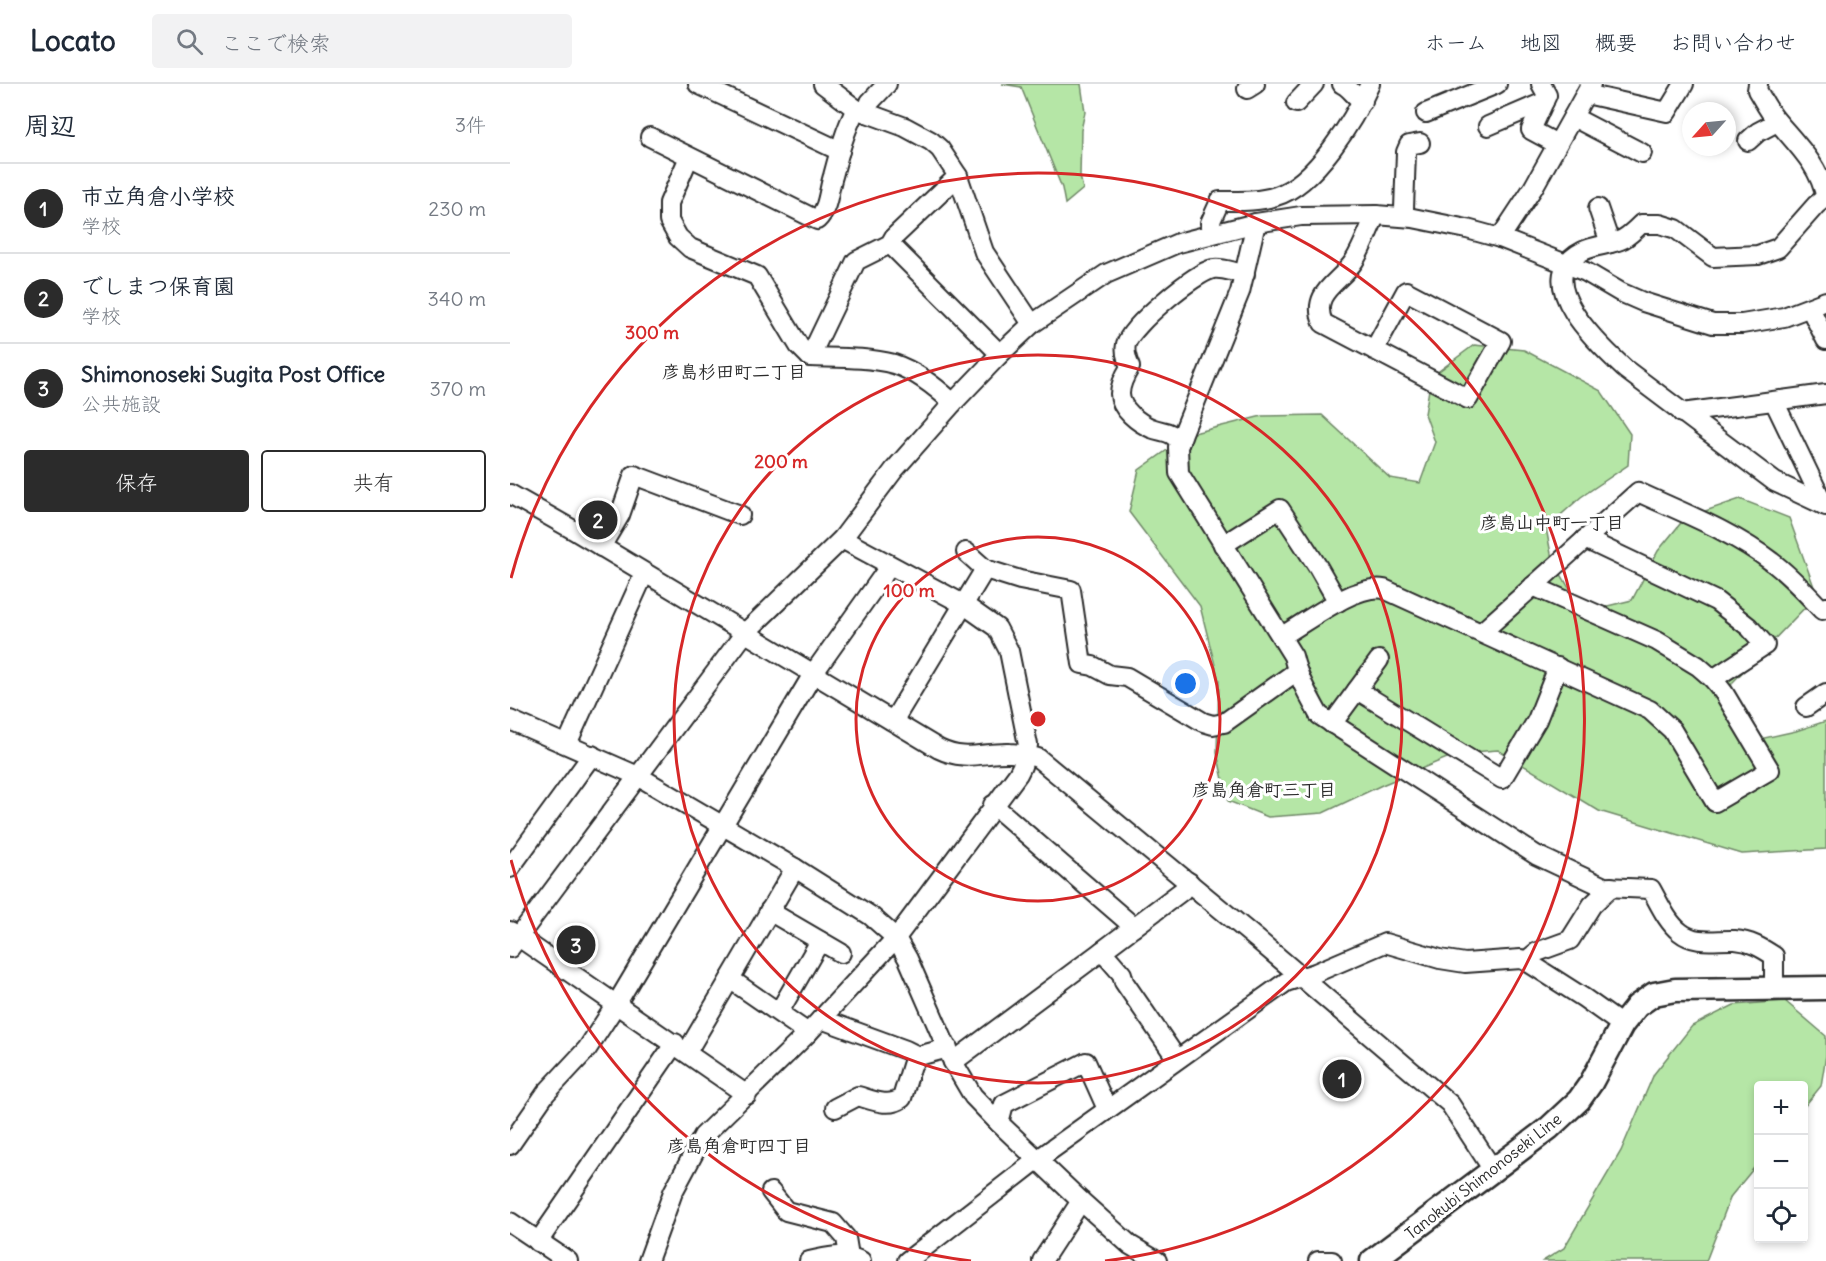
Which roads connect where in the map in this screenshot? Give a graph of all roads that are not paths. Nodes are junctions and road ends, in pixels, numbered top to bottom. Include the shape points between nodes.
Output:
1 (698, 84) edge
2 (823, 84) edge
3 (886, 84) edge
4 (1314, 84) edge
5 (1342, 84) edge
6 (1371, 84) edge
7 (1497, 84) edge
8 (1541, 84) edge
9 (1684, 84) edge
10 (1758, 84) edge
11 (1588, 89) edge
12 (1363, 101) junction
13 (1544, 102) junction
14 (1296, 103) dead end
15 (861, 111) junction
16 (1426, 113) dead end
17 (1573, 117) junction
18 (1777, 122) junction
19 (1488, 126) dead end
20 (650, 137) dead end
21 (1748, 141) dead end
22 (1420, 143) dead end
23 (1557, 144) junction
24 (840, 151) junction
25 (1642, 153) dead end
26 (689, 157) junction
27 (958, 176) junction
28 (1826, 198) edge
29 (1404, 208) dead end
30 (1598, 208) dead end
31 (1376, 215) junction
32 (1210, 223) dead end
33 (1256, 223) junction
34 (1500, 238) junction
35 (1610, 243) junction
36 (890, 244) junction
37 (1566, 265) junction
38 (1245, 274) junction
39 (1818, 304) edge
40 (1032, 324) junction
41 (1826, 340) edge
42 (1374, 350) junction
43 (1000, 354) junction
44 (810, 357) junction
45 (1826, 394) edge
46 (1774, 401) junction
47 (953, 403) junction
48 (1682, 413) junction
49 (1180, 442) junction
50 (510, 494) edge
51 (1825, 505) edge
52 (740, 515) dead end
53 (842, 538) junction
54 (1586, 539) junction
55 (1223, 545) junction
56 (601, 547) junction
57 (966, 552) dead end
58 (888, 564) junction
59 (985, 569) junction
60 (644, 574) junction
61 (1533, 586) junction
62 (1338, 602) junction
63 (963, 604) junction
64 (1826, 607) edge
65 (1482, 632) junction
66 (744, 634) junction
67 (1282, 636) junction
68 (1379, 660) dead end
69 (1558, 667) junction
70 (1297, 671) junction
71 (813, 674) junction
72 (1713, 679) junction
73 (1357, 690) junction
74 (1826, 693) edge
75 (1806, 707) dead end
76 (510, 720) edge
77 (891, 720) junction
78 (1332, 724) junction
79 (567, 744) junction
80 (592, 755) junction
81 (1026, 755) junction
82 (638, 776) junction
83 (993, 806) junction
84 (723, 825) junction
85 (510, 868) edge
86 (795, 868) junction
87 (1189, 882) junction
88 (1611, 888) junction
89 (770, 911) junction
90 (1134, 927) junction
91 (896, 938) junction
92 (513, 939) edge
93 (820, 941) junction
94 (1102, 951) junction
95 (841, 953) dead end
96 (1526, 961) junction
97 (1300, 977) junction
98 (730, 979) junction
99 (1774, 988) junction
100 (1826, 988) edge
101 (617, 1003) junction
102 (779, 1012) junction
103 (821, 1019) junction
104 (1622, 1025) junction
105 (808, 1033) junction
106 (681, 1048) junction
107 (951, 1055) junction
108 (918, 1056) junction
109 (1177, 1059) junction
110 (747, 1095) junction
111 (835, 1108) dead end
112 (1107, 1109) junction
113 (999, 1123) junction
114 (510, 1145) edge
115 (1037, 1160) junction
116 (1493, 1170) junction
117 (771, 1192) dead end
118 (1081, 1201) junction
119 (510, 1222) edge
120 (538, 1242) junction
121 (855, 1258) edge
122 (568, 1261) edge
123 (648, 1261) edge
124 (809, 1261) edge
125 (907, 1261) edge
126 (1042, 1261) edge
127 (1157, 1261) edge
128 (1318, 1261) edge
129 (1332, 1261) edge
130 (1372, 1261) edge

1 - 24 street
2 - 15 street
3 - 15 street
4 - 14 street
5 - 12 street
6 - 12 street
7 - 16 street
8 - 13 street via 1547,95
9 - 11 street via 1666,112
10 - 18 street via 1757,90
11 - 17 street
12 - 32 street via 1304,180 1276,196 1220,201
13 - 19 street
13 - 23 street via 1531,130
15 - 24 street via 848,124
15 - 27 street via 931,141
17 - 23 street
17 - 25 street
18 - 21 street
18 - 28 street via 1811,161
20 - 26 street
22 - 29 street via 1409,145 1406,152
23 - 34 street
24 - 26 street via 829,197 817,219
26 - 44 street via 669,203 669,221 678,237 690,248 757,276
27 - 36 street
27 - 40 street via 984,252
28 - 35 street via 1782,243 1765,254 1713,257 1676,230 1650,223 1641,224 1624,238
30 - 35 street
31 - 33 street via 1301,216
31 - 34 street via 1413,218
31 - 42 street via 1353,262 1329,286 1319,309 1323,323
33 - 38 street
33 - 40 street via 1205,235 1140,258 1096,280
34 - 37 street
35 - 37 street via 1585,250
36 - 43 street
36 - 44 street via 856,261
37 - 39 street via 1643,302 1713,324 1784,317
37 - 48 street via 1564,292 1581,323 1625,369
38 - 49 street
38 - 49 street via 1214,269 1197,277 1153,312 1126,343 1130,367 1121,387 1123,404 1143,424 1173,434
39 - 41 street
40 - 43 street
42 - 42 street via 1468,399 1501,341 1406,291
43 - 47 street
44 - 47 street via 892,364
45 - 46 street
46 - 48 street
46 - 51 street
47 - 53 street via 894,470
48 - 51 street via 1775,482
49 - 55 street via 1179,473
50 - 56 street
52 - 56 street via 634,475 620,515
53 - 58 street
53 - 66 street
54 - 61 street
54 - 64 street via 1638,492 1750,546 1795,580 1822,609
54 - 72 street via 1716,601 1765,645
55 - 62 street via 1280,509
55 - 67 street
56 - 60 street
57 - 59 street
58 - 63 street
58 - 71 street
59 - 63 street
59 - 70 street via 1071,590 1082,664 1127,677 1203,722 1224,723
60 - 66 street
60 - 79 street
61 - 65 street
61 - 72 street via 1671,648
62 - 65 street via 1363,589 1384,589
62 - 67 street
63 - 77 street
63 - 81 street via 997,628 1007,645 1028,745
65 - 69 street
66 - 71 street
66 - 82 street
67 - 70 street
68 - 73 street
69 - 72 street via 1637,702 1662,719 1679,740 1715,802 1770,770
69 - 73 street via 1537,720 1502,779
70 - 78 street via 1319,715
71 - 77 street
71 - 84 street
73 - 78 street
74 - 75 street
76 - 79 street
77 - 81 street via 948,753 968,757
78 - 88 street via 1536,855
79 - 80 street
80 - 82 street
80 - 85 street
81 - 83 street via 1018,774
81 - 87 street via 1052,768
82 - 84 street
82 - 92 street
83 - 90 street
83 - 91 street
84 - 86 street
84 - 101 street
86 - 89 street
86 - 91 street via 871,916
87 - 90 street
87 - 97 street
88 - 96 street via 1592,906 1570,940 1537,952
88 - 99 street via 1651,889 1674,927 1688,938 1744,942 1764,949 1774,956
89 - 93 street
89 - 98 street
90 - 94 street
91 - 103 street
91 - 107 street
92 - 101 street
93 - 95 street
93 - 102 street
94 - 107 street
94 - 109 street via 1122,974
96 - 97 street via 1464,963 1385,943
96 - 104 street
97 - 109 street via 1286,982
97 - 116 street via 1450,1104
98 - 102 street
98 - 106 street
99 - 100 main road, Tanokubi Shimonoseki Line
99 - 104 main road, Tanokubi Shimonoseki Line via 1654,994 1643,1000
101 - 106 street
101 - 114 street via 587,1049 546,1093
102 - 105 street
103 - 105 street
103 - 108 street
104 - 116 main road, Tanokubi Shimonoseki Line via 1579,1100
105 - 110 street
106 - 110 street
106 - 120 street
107 - 108 street
107 - 113 street via 973,1096
108 - 111 street via 898,1101 890,1104 858,1096
109 - 112 street
110 - 123 street via 703,1136 673,1192
112 - 113 street via 1086,1062 1004,1104
112 - 115 street
113 - 115 street
115 - 118 street
115 - 125 street
116 - 130 main road, Tanokubi Shimonoseki Line
117 - 121 street via 786,1211 833,1223 846,1238
118 - 126 street
118 - 127 street via 1130,1245
119 - 120 street
120 - 122 street
121 - 124 street via 839,1254
128 - 129 street

